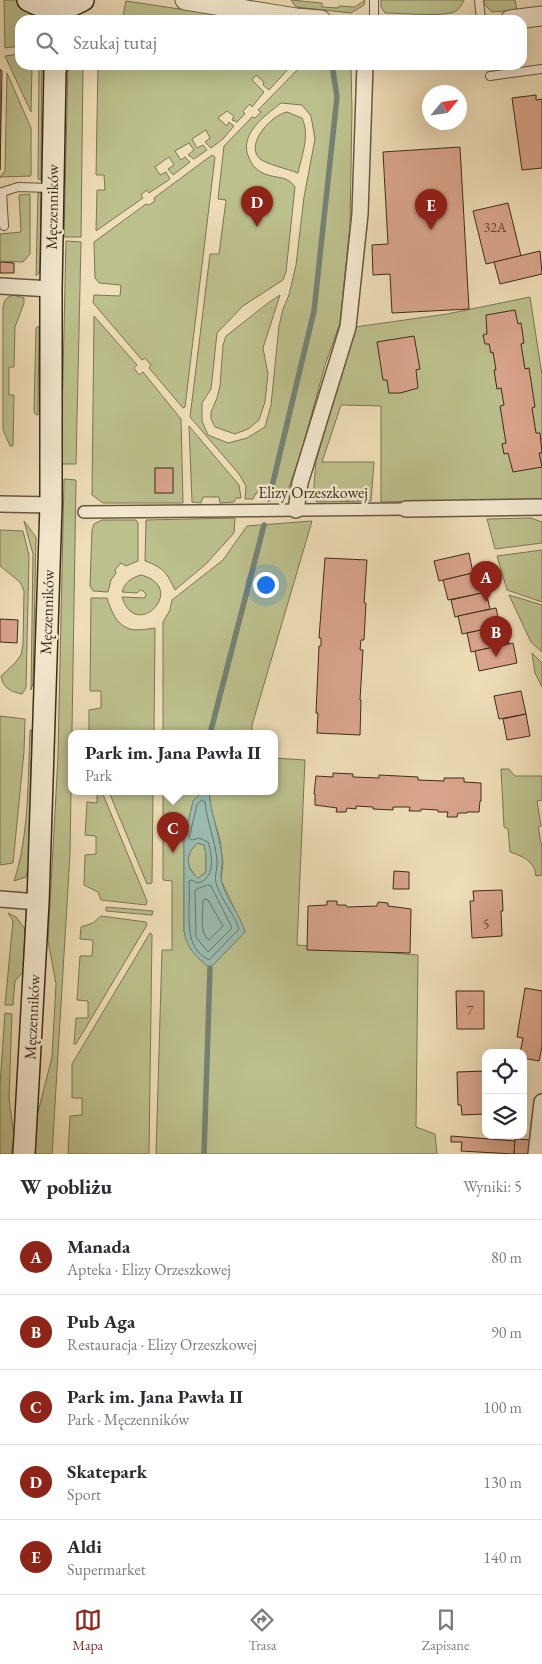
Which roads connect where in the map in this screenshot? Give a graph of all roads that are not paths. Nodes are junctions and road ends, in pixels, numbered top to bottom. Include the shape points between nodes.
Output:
1 (185, 0) edge
2 (374, 0) edge
3 (479, 0) edge
4 (38, 9) edge
5 (73, 9) edge
6 (278, 15) edge
7 (374, 15) edge
8 (480, 15) edge
9 (542, 16) edge
10 (527, 18) edge
11 (542, 69) edge
12 (55, 70) edge
13 (365, 70) edge
14 (490, 76) dead end
15 (52, 189) junction
16 (4, 226) dead end
17 (0, 286) edge
18 (51, 289) junction
19 (0, 504) edge
20 (51, 505) junction
21 (542, 507) edge
22 (406, 509) joint
23 (296, 510) junction
24 (84, 512) dead end
25 (0, 899) edge
26 (38, 902) junction
27 (542, 1102) edge
28 (24, 1154) edge
29 (536, 1154) edge

1 - 6 street
2 - 7 lane
3 - 8 lane
4 - 5 main road
9 - 10 street
11 - 14 lane
12 - 15 main road, Męczenników
13 - 23 street via 360,214 348,327 300,483
15 - 16 lane via 18,187 2,192
15 - 18 main road, Męczenników
17 - 18 street
18 - 20 main road, Męczenników
19 - 20 street
20 - 26 main road, Męczenników
21 - 22 street, Elizy Orzeszkowej
22 - 23 street, Elizy Orzeszkowej
23 - 24 street, Elizy Orzeszkowej
25 - 26 street
26 - 28 main road, Męczenników
27 - 29 street

